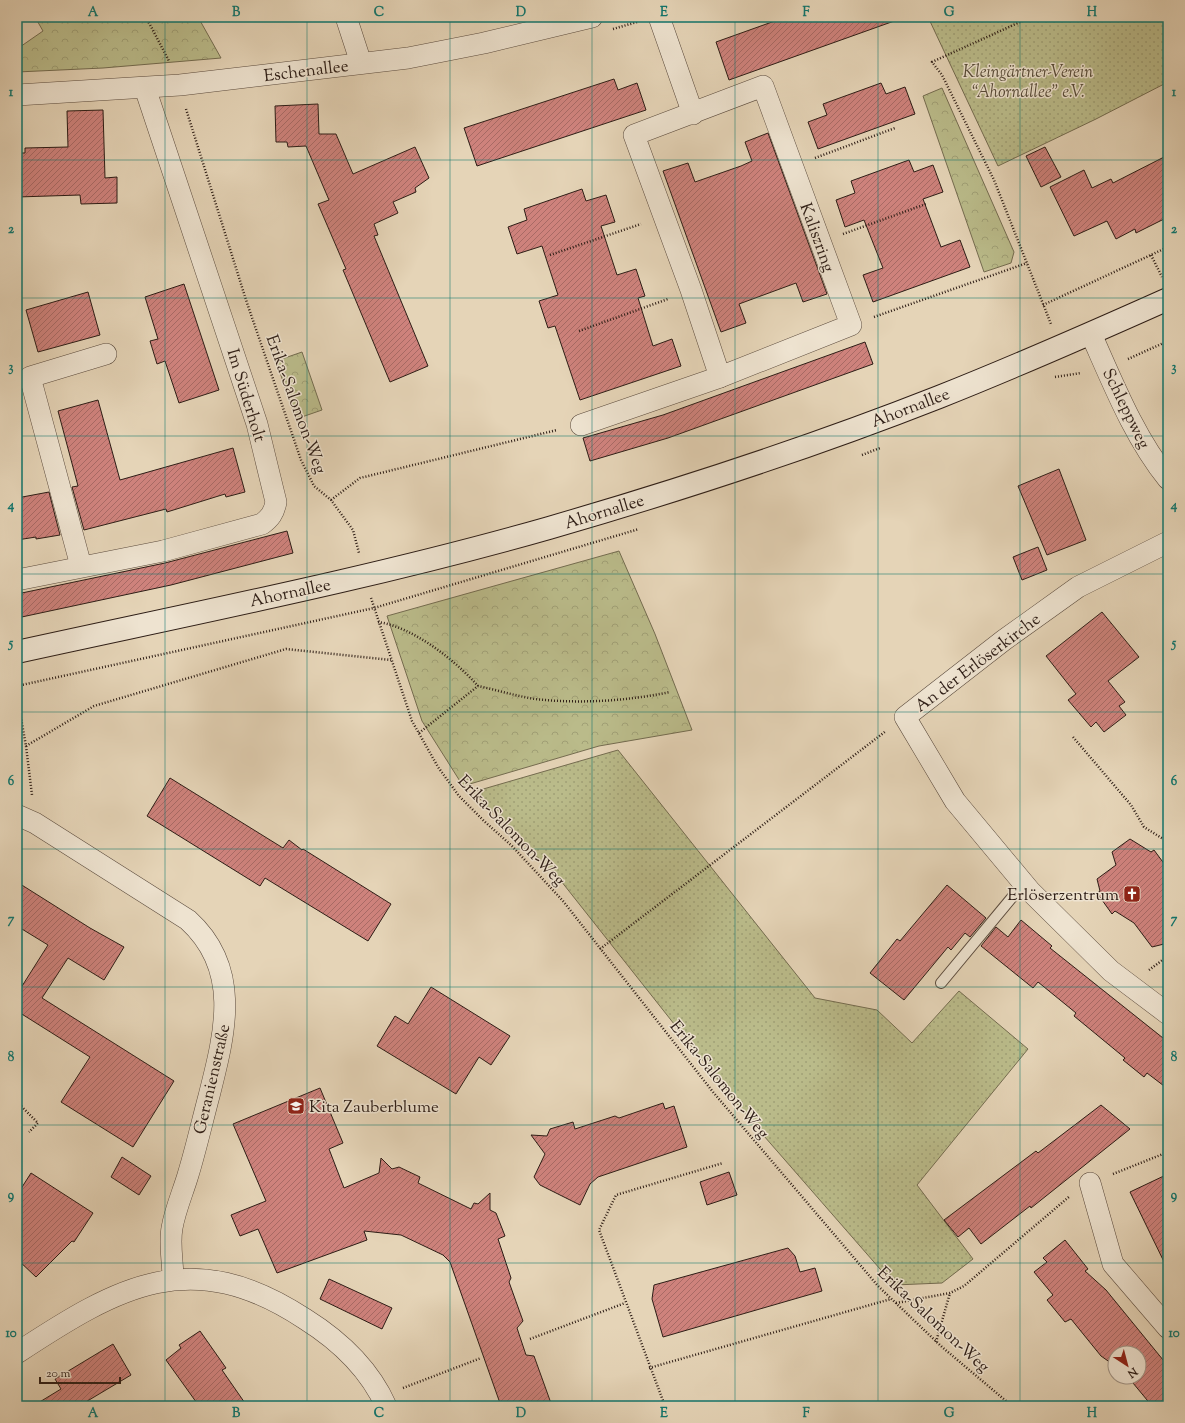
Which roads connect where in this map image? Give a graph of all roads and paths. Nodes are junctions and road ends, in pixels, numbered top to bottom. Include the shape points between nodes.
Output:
1 (146, 17) edge
2 (346, 17) edge
3 (592, 17) edge
4 (659, 17) edge
5 (1031, 17) edge
6 (361, 63) junction
7 (171, 65) dead end
8 (145, 88) junction
9 (17, 95) edge
10 (185, 104) dead end
11 (694, 114) junction
12 (895, 128) dead end
13 (792, 166) junction
14 (926, 204) dead end
15 (664, 216) junction
16 (820, 243) junction
17 (1168, 247) edge
18 (550, 255) dead end
19 (1151, 255) junction
20 (1028, 264) junction
21 (691, 290) junction
22 (1166, 291) edge
23 (1043, 306) junction
24 (851, 325) junction
25 (580, 331) dead end
26 (1091, 334) junction
27 (1168, 341) edge
28 (1059, 347) junction
29 (106, 354) dead end
30 (1106, 368) junction
31 (720, 377) junction
32 (581, 425) joint
33 (1168, 479) edge
34 (331, 500) junction
35 (1168, 542) edge
36 (81, 566) junction
37 (365, 576) junction
38 (17, 580) edge
39 (378, 622) junction
40 (17, 652) edge
41 (391, 660) junction
42 (478, 686) junction
43 (670, 692) dead end
44 (17, 696) edge
45 (905, 716) junction
46 (419, 732) junction
47 (1073, 737) dead end
48 (26, 746) junction
49 (26, 819) edge
50 (1168, 842) edge
51 (1024, 884) junction
52 (600, 949) junction
53 (941, 983) dead end
54 (1168, 1014) edge
55 (17, 1102) edge
56 (29, 1132) dead end
57 (1168, 1152) edge
58 (723, 1163) dead end
59 (1090, 1183) junction
60 (173, 1280) junction
61 (950, 1293) junction
62 (891, 1298) junction
63 (624, 1303) junction
64 (896, 1303) junction
65 (1168, 1328) edge
66 (530, 1339) dead end
67 (936, 1342) junction
68 (17, 1353) edge
69 (480, 1358) dead end
70 (649, 1368) junction
71 (384, 1401) edge
72 (664, 1406) edge
73 (1012, 1406) edge

1 - 7 path
2 - 6 street
3 - 6 street, Eschenallee via 408,58
4 - 11 street
5 - 20 path via 932,62 942,75 994,180
6 - 8 street, Eschenallee
8 - 9 street, Eschenallee
8 - 36 street, Im Süderholt via 257,424 276,502 271,517 262,524 163,550
10 - 34 path, Erika-Salomon-Weg via 300,460 314,486
11 - 13 street, Kaliszring via 763,86
11 - 15 street, Kaliszring via 634,135
12 - 13 path
13 - 16 street, Kaliszring
14 - 16 path
15 - 18 path
15 - 21 street, Kaliszring
16 - 24 street, Kaliszring
17 - 19 path
19 - 22 path
19 - 23 path
20 - 23 path
20 - 24 path
21 - 25 path
21 - 31 street, Kaliszring
22 - 26 main road, Ahornallee
23 - 28 path
24 - 31 street
26 - 28 main road, Ahornallee
26 - 30 street, Schleppweg
27 - 30 path
28 - 37 main road, Ahornallee via 938,397 680,488 548,528
29 - 36 street via 30,377
30 - 33 street, Schleppweg via 1153,460
31 - 32 street
32 - 34 path via 360,478
34 - 37 path, Erika-Salomon-Weg via 353,530
35 - 45 street, An der Erlöserkirche via 1078,587
36 - 38 street, Im Süderholt
37 - 39 path, Erika-Salomon-Weg
37 - 40 main road, Ahornallee
39 - 41 path, Erika-Salomon-Weg
39 - 42 path via 403,630 434,647 463,669
41 - 46 path, Erika-Salomon-Weg via 412,721
41 - 48 path via 286,649 94,706
42 - 43 path via 535,699 582,701 644,697
42 - 46 path
44 - 48 path
45 - 51 street, An der Erlöserkirche via 955,801
45 - 52 path
46 - 52 path, Erika-Salomon-Weg via 438,767 459,796 539,873
47 - 50 path via 1131,805 1144,827
48 - 49 path
49 - 60 street, Geranienstraße via 188,920 208,941 222,976 226,1007 223,1040 192,1163 172,1228
51 - 53 lane
51 - 54 street, An der Erlöserkirche via 1111,971
52 - 62 path, Erika-Salomon-Weg via 713,1092
55 - 56 path via 38,1123
57 - 59 path
58 - 63 path via 616,1194 599,1230
59 - 61 path via 1077,1190 982,1272
59 - 65 street via 1113,1264
60 - 68 street via 146,1285 88,1308
60 - 71 street via 196,1278 221,1281 248,1289 290,1308 333,1337 361,1364
61 - 64 path
61 - 67 path
62 - 64 path, Erika-Salomon-Weg
62 - 70 path
63 - 66 path
63 - 70 path
64 - 67 path, Erika-Salomon-Weg
67 - 73 path, Erika-Salomon-Weg
69 - 71 path
70 - 72 path

